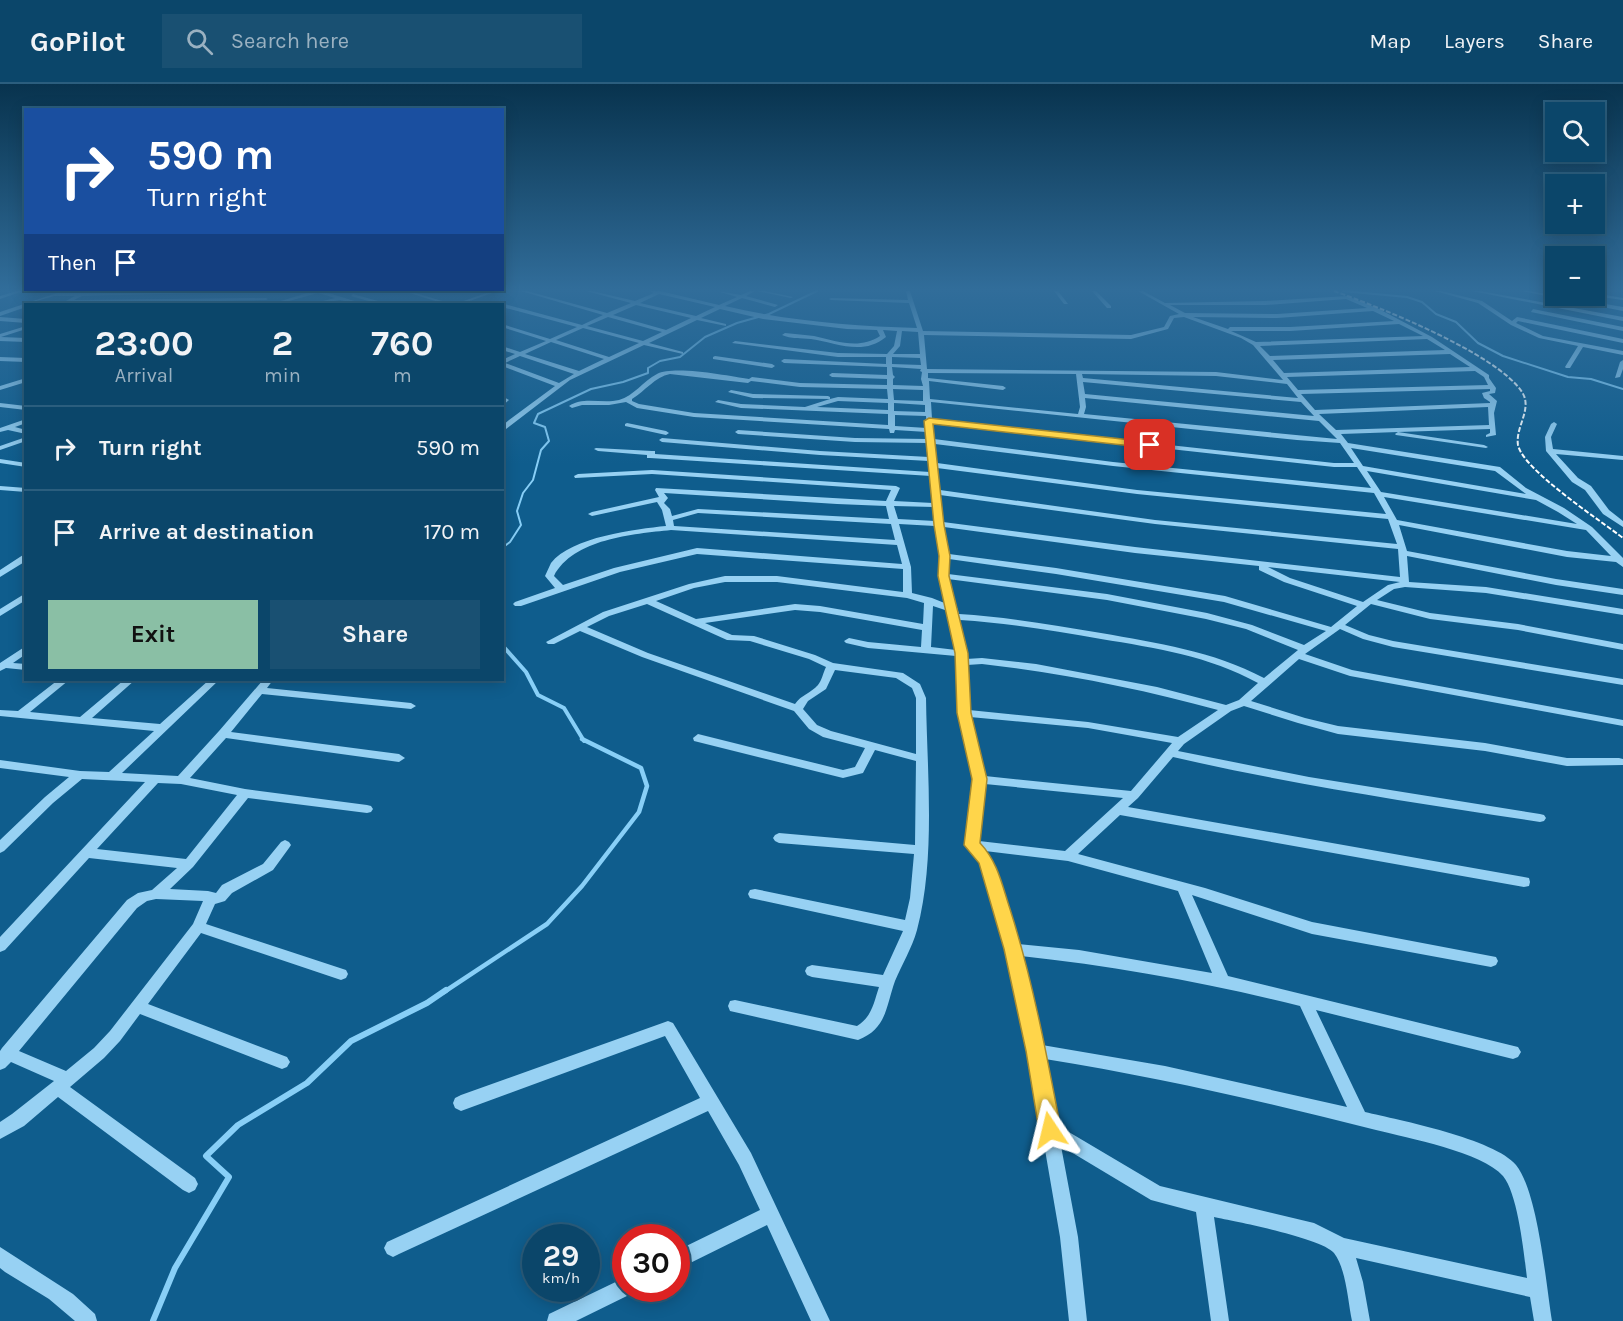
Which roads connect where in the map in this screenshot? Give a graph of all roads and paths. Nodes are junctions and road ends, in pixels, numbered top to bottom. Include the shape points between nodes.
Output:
1 (504, 349) edge
2 (532, 349) edge
3 (578, 349) edge
4 (632, 349) edge
5 (662, 349) edge
6 (784, 349) edge
7 (895, 349) edge
8 (922, 349) edge
9 (1260, 349) edge
10 (1359, 349) edge
11 (1446, 349) edge
12 (1579, 349) edge
13 (1601, 349) edge
14 (1451, 352) junction
15 (681, 353) dead end
16 (1623, 353) edge
17 (520, 354) junction
18 (1368, 354) junction
19 (889, 355) junction
20 (715, 358) dead end
21 (1269, 358) junction
22 (0, 359) edge
23 (609, 359) junction
24 (24, 360) edge
25 (784, 361) dead end
26 (504, 362) edge
27 (1623, 362) edge
28 (504, 364) edge
29 (772, 366) dead end
30 (891, 366) junction
31 (1568, 367) dead end
32 (1476, 369) junction
33 (1080, 372) junction
34 (578, 374) junction
35 (832, 375) dead end
36 (1282, 375) junction
37 (892, 377) junction
38 (1617, 377) dead end
39 (1080, 380) junction
40 (24, 381) edge
41 (1288, 382) junction
42 (559, 385) junction
43 (892, 387) junction
44 (1492, 387) junction
45 (0, 388) edge
46 (1003, 388) dead end
47 (731, 392) dead end
48 (1296, 392) junction
49 (1083, 396) junction
50 (926, 397) junction
51 (629, 398) junction
52 (838, 399) junction
53 (1303, 400) junction
54 (892, 401) junction
55 (718, 402) dead end
56 (0, 405) edge
57 (1491, 405) junction
58 (572, 406) dead end
59 (22, 408) edge
60 (805, 409) junction
61 (892, 413) junction
62 (2, 414) dead end
63 (1081, 415) junction
64 (1316, 416) junction
65 (752, 419) junction
66 (24, 422) edge
67 (1554, 424) dead end
68 (0, 425) edge
69 (627, 425) dead end
70 (1493, 427) junction
71 (8, 428) junction
72 (504, 428) edge
73 (891, 428) junction
74 (0, 430) edge
75 (1377, 431) junction
76 (24, 432) edge
77 (738, 432) junction
78 (1333, 432) junction
79 (1488, 436) dead end
80 (24, 441) edge
81 (892, 441) junction
82 (1343, 443) junction
83 (732, 446) junction
84 (1484, 447) dead end
85 (0, 448) edge
86 (598, 449) dead end
87 (1551, 451) junction
88 (895, 456) junction
89 (1623, 458) edge
90 (24, 459) edge
91 (728, 460) junction
92 (0, 461) edge
93 (11, 463) junction
94 (24, 465) edge
95 (934, 466) junction
96 (1361, 467) junction
97 (891, 471) junction
98 (578, 476) dead end
99 (0, 488) edge
100 (896, 488) junction
101 (24, 490) edge
102 (936, 492) junction
103 (1378, 493) junction
104 (664, 498) junction
105 (1542, 500) junction
106 (889, 503) junction
107 (937, 505) junction
108 (592, 514) dead end
109 (1393, 520) junction
110 (892, 522) junction
111 (670, 523) junction
112 (939, 525) junction
113 (1623, 525) edge
114 (1589, 529) junction
115 (898, 543) junction
116 (1403, 550) junction
117 (945, 556) junction
118 (24, 557) edge
119 (1248, 562) junction
120 (1621, 562) edge
121 (906, 567) junction
122 (0, 574) edge
123 (944, 576) junction
124 (1404, 582) junction
125 (561, 589) junction
126 (1623, 592) edge
127 (908, 595) junction
128 (24, 597) edge
129 (929, 600) junction
130 (649, 601) junction
131 (1367, 603) junction
132 (518, 604) dead end
133 (1623, 612) edge
134 (0, 613) edge
135 (954, 613) junction
136 (695, 622) junction
137 (579, 627) junction
138 (1336, 627) junction
139 (927, 628) junction
140 (849, 640) dead end
141 (551, 642) dead end
142 (1623, 647) edge
143 (926, 649) junction
144 (24, 650) edge
145 (1301, 652) junction
146 (962, 657) junction
147 (831, 666) junction
148 (2, 667) edge
149 (24, 668) edge
150 (63, 681) edge
151 (129, 681) edge
152 (213, 681) edge
153 (267, 681) edge
154 (1623, 681) edge
155 (1266, 682) junction
156 (258, 690) junction
157 (1243, 702) junction
158 (411, 706) dead end
159 (798, 709) junction
160 (1227, 709) junction
161 (0, 713) edge
162 (964, 713) junction
163 (20, 715) junction
164 (82, 720) junction
165 (1623, 723) edge
166 (162, 728) junction
167 (224, 734) junction
168 (698, 738) dead end
169 (1180, 741) junction
170 (872, 746) junction
171 (1171, 753) junction
172 (399, 758) dead end
173 (921, 759) junction
174 (1618, 762) dead end
175 (0, 764) edge
176 (80, 775) junction
177 (113, 776) junction
178 (156, 778) junction
179 (980, 779) junction
180 (182, 780) junction
181 (245, 793) junction
182 (1134, 795) junction
183 (367, 809) dead end
184 (1118, 810) junction
185 (1540, 818) dead end
186 (779, 838) dead end
187 (285, 845) dead end
188 (972, 845) junction
189 (0, 848) edge
190 (922, 850) junction
191 (86, 853) junction
192 (1068, 856) junction
193 (189, 864) junction
194 (1524, 882) dead end
195 (1184, 888) junction
196 (156, 894) junction
197 (755, 894) dead end
198 (210, 900) junction
199 (198, 927) junction
200 (911, 927) junction
201 (0, 946) edge
202 (1013, 949) junction
203 (1491, 961) dead end
204 (812, 970) dead end
205 (341, 975) dead end
206 (1222, 981) junction
207 (887, 982) junction
208 (1305, 1002) junction
209 (139, 1006) junction
210 (735, 1006) dead end
211 (1036, 1051) junction
212 (1514, 1052) dead end
213 (4, 1058) edge
214 (282, 1062) dead end
215 (62, 1083) junction
216 (711, 1101) junction
217 (461, 1102) dead end
218 (1360, 1118) junction
219 (1050, 1130) junction
220 (0, 1131) edge
221 (189, 1184) dead end
222 (1204, 1205) junction
223 (770, 1214) junction
224 (1340, 1246) junction
225 (393, 1248) dead end
226 (690, 1253) edge
227 (0, 1256) edge
228 (1537, 1289) junction
229 (612, 1293) edge
230 (88, 1321) edge
231 (556, 1321) edge
232 (821, 1321) edge
233 (1078, 1321) edge
234 (1220, 1321) edge
235 (1361, 1321) edge
236 (1543, 1321) edge

1 - 17 street
2 - 17 street
3 - 23 street
4 - 23 street
5 - 15 street
6 - 19 street via 838,355
7 - 19 street
8 - 50 street
9 - 21 street
10 - 18 street
11 - 14 street
12 - 31 street
13 - 16 street
14 - 18 street
14 - 32 street
17 - 26 street
17 - 34 street
18 - 21 street
19 - 30 street
19 - 50 street
20 - 29 street
21 - 36 street
22 - 24 street
23 - 34 street
25 - 30 street
27 - 38 street
28 - 42 street
30 - 37 street
30 - 50 street
32 - 36 street
32 - 44 street via 1488,376
33 - 39 street
33 - 41 street via 1207,374
33 - 50 street
34 - 42 street
35 - 37 street
36 - 41 street
37 - 43 street
39 - 49 street
39 - 53 street
40 - 45 street
41 - 48 street
42 - 72 street
43 - 50 street
43 - 51 street via 800,385 667,372
43 - 54 street
44 - 48 street
44 - 57 street via 1493,393 1485,393 1494,401
46 - 50 street
47 - 52 street
48 - 53 street
49 - 63 street
49 - 64 street
50 - 54 street
50 - 61 street
50 - 63 street
50 - 73 street
50 - 81 street
50 - 95 street
50 - 96 street
50 - 103 street via 1113,464
51 - 58 street via 607,405 578,402
51 - 65 street via 628,402 637,406
52 - 54 street
52 - 60 street
53 - 64 street
54 - 61 street
55 - 60 street
56 - 59 street
57 - 64 street
57 - 70 street
59 - 62 street
60 - 61 street
61 - 73 street
63 - 82 street
64 - 78 street
65 - 73 street
65 - 77 street via 735,427
66 - 71 street
67 - 87 street via 1548,437
68 - 71 street
69 - 83 street via 664,436
70 - 75 street
70 - 79 street via 1494,434
71 - 74 street
71 - 76 street
73 - 81 street
75 - 78 street
75 - 84 street
77 - 81 street
77 - 83 street
78 - 82 street
80 - 85 street
81 - 88 street
82 - 96 street
82 - 105 street via 1497,469
83 - 88 street
83 - 91 street
86 - 91 street
87 - 89 street
87 - 113 street via 1606,512
88 - 95 street
88 - 97 street
90 - 93 street
91 - 97 street
92 - 93 street
93 - 94 street
95 - 97 street
95 - 102 street
95 - 109 street
96 - 103 street
96 - 105 street
97 - 100 street
98 - 100 street via 652,472
99 - 101 street
100 - 106 street
102 - 107 street
102 - 116 street via 1147,522
103 - 109 street
103 - 114 street
104 - 106 street via 658,489
104 - 108 street
104 - 111 street via 660,503
105 - 114 street
106 - 107 street
106 - 110 street
107 - 112 street
109 - 116 street
109 - 120 street
110 - 111 street via 698,511 688,512
110 - 112 street
110 - 115 street
111 - 115 street
111 - 125 street via 617,535 562,557 549,576
112 - 117 street
112 - 119 street
114 - 120 street
115 - 121 street
116 - 124 street
116 - 126 street
117 - 123 street
117 - 138 street via 1216,598
118 - 122 street
119 - 124 street
119 - 131 street via 1287,580
121 - 125 street via 697,551 616,570
121 - 127 street
123 - 135 street
123 - 145 street via 1107,597 1208,616 1249,627
124 - 131 street
124 - 133 street via 1486,590
125 - 132 street
127 - 129 street
127 - 130 street via 747,578 692,586
128 - 134 street
129 - 135 street
129 - 139 street
130 - 136 street
130 - 137 street
131 - 138 street
131 - 142 street
135 - 146 street
135 - 155 street via 1145,643 1216,661
136 - 139 street via 795,607
136 - 147 street via 730,638 751,638
137 - 141 street
137 - 159 street via 645,655
138 - 145 street
138 - 154 street via 1393,644
139 - 143 street
140 - 143 street
143 - 146 street
144 - 148 street
145 - 155 street
145 - 165 street via 1350,673
146 - 160 street via 1157,690
146 - 162 street
147 - 159 street via 822,687 804,698
147 - 173 street via 899,675 916,686 921,698
148 - 149 street
150 - 163 street
151 - 164 street
152 - 166 street
153 - 156 street
155 - 157 street
156 - 158 street
156 - 167 street
157 - 160 street
157 - 174 street via 1338,730 1485,747 1567,762
159 - 170 street via 813,727
160 - 169 street
161 - 163 street
162 - 169 street via 1088,725
162 - 179 street
163 - 164 street
164 - 166 street
166 - 177 street
167 - 172 street
167 - 180 street
168 - 170 street via 843,774 859,770
169 - 171 street
170 - 173 street
171 - 182 street
171 - 185 street via 1327,786
173 - 190 street
175 - 176 street
176 - 177 street
176 - 189 street
177 - 178 street
178 - 180 street
178 - 191 street
179 - 182 street
179 - 188 street
180 - 181 street
181 - 183 street
181 - 193 street
182 - 184 street
184 - 192 street
184 - 194 street
186 - 190 street
187 - 198 street via 268,867
188 - 192 street
188 - 202 street via 986,860
190 - 200 street
191 - 193 street
191 - 201 street
192 - 195 street
193 - 196 street
195 - 203 street via 1312,928
195 - 206 street
196 - 198 street via 208,896
196 - 213 street via 132,904
197 - 200 street
198 - 199 street
199 - 205 street
199 - 209 street
200 - 207 street
202 - 206 street via 1079,956
202 - 211 street
204 - 207 street
206 - 208 street
207 - 210 street via 875,1021 868,1030 858,1033
208 - 212 street
208 - 218 street
209 - 214 street
209 - 215 street via 99,1053
211 - 218 street via 1276,1096
211 - 219 street
213 - 215 street
215 - 220 street
215 - 221 street
216 - 217 street via 668,1028
216 - 223 street via 745,1159
216 - 225 street
218 - 228 street via 1493,1157 1509,1169 1519,1189
219 - 222 street via 1157,1194
219 - 233 street via 1069,1237
222 - 224 street via 1314,1232
222 - 234 street
223 - 226 street
223 - 232 street
224 - 228 street
224 - 235 street
227 - 230 street via 10,1266 59,1293
228 - 236 street
229 - 231 street

